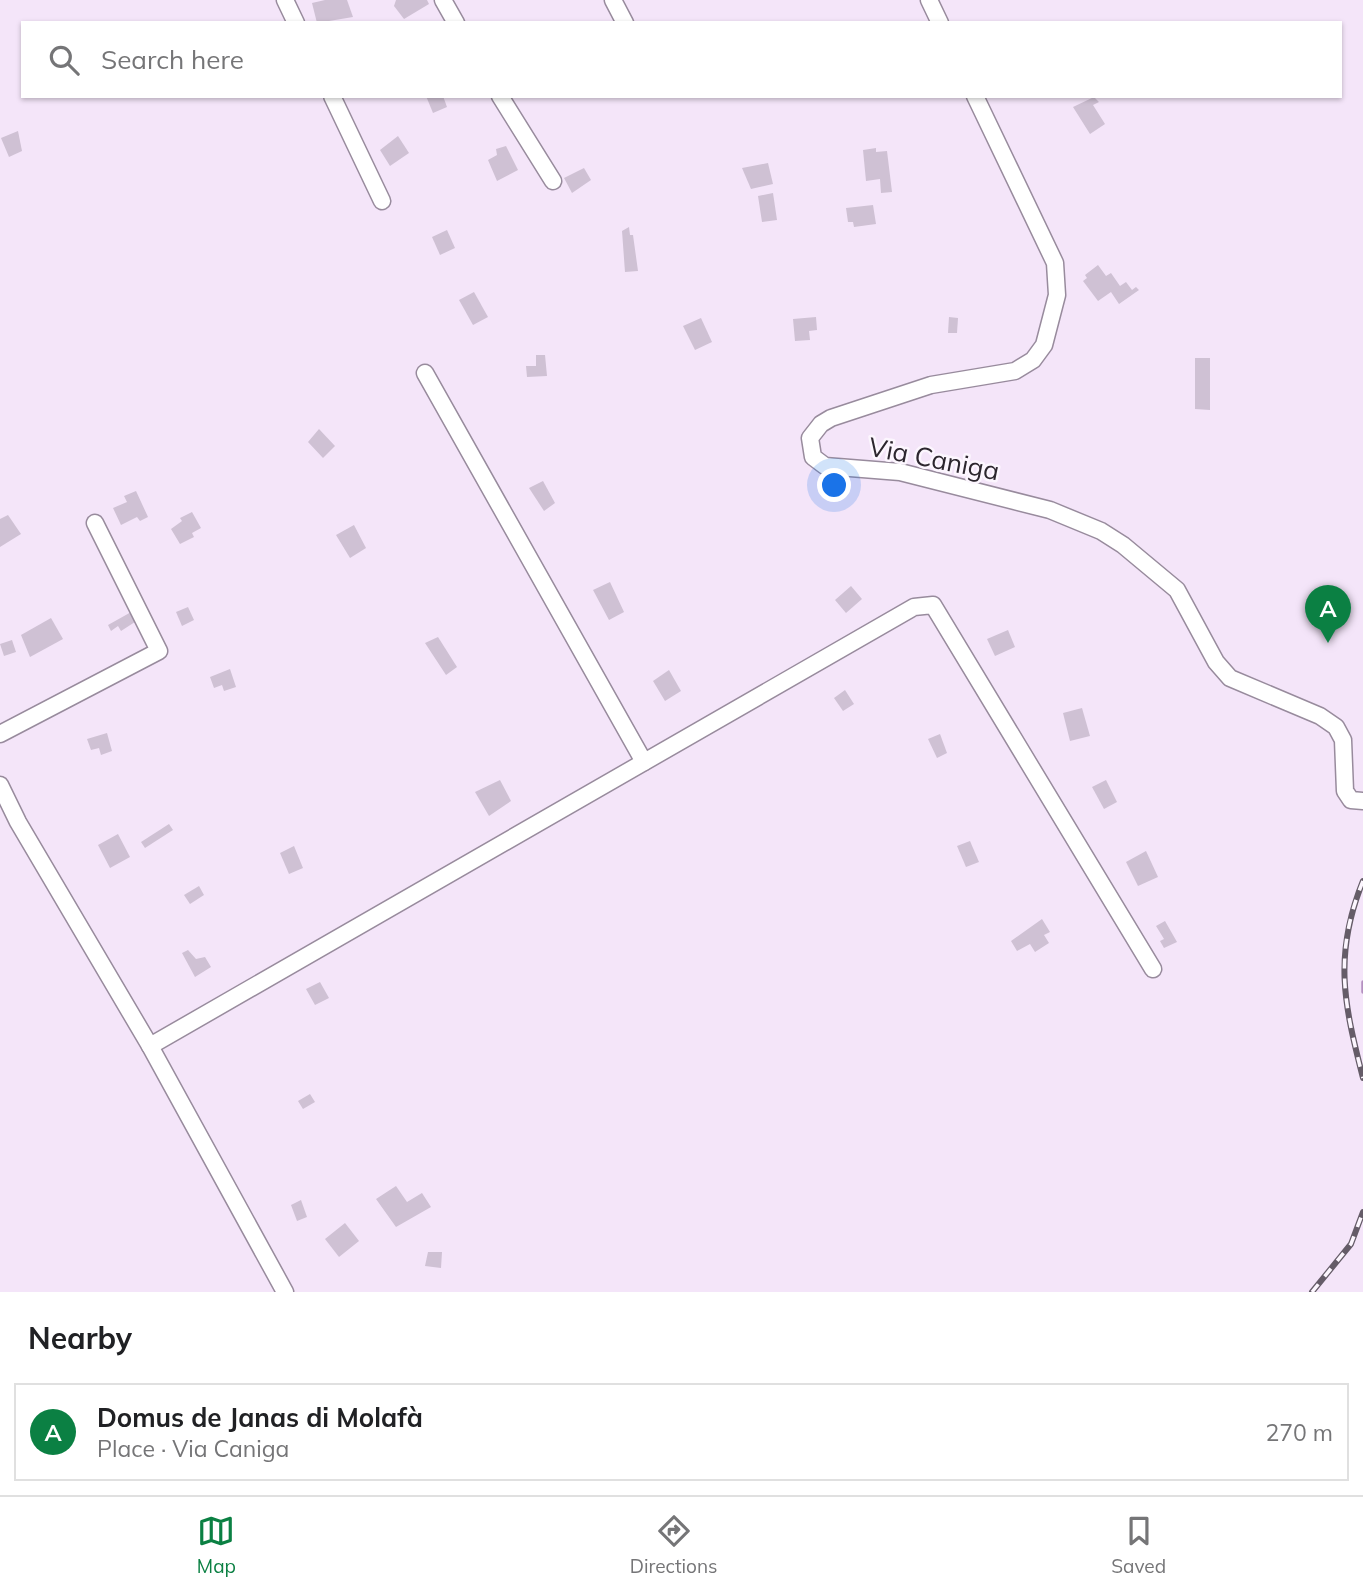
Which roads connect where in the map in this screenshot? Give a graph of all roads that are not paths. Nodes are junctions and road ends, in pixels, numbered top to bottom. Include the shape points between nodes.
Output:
1 (285, 0) edge
2 (443, 0) edge
3 (613, 0) edge
4 (929, 0) edge
5 (295, 21) edge
6 (455, 21) edge
7 (624, 21) edge
8 (939, 21) edge
9 (332, 98) edge
10 (501, 98) edge
11 (976, 98) edge
12 (553, 181) dead end
13 (382, 201) dead end
14 (425, 373) dead end
15 (95, 523) dead end
16 (0, 734) edge
17 (643, 762) junction
18 (0, 785) edge
19 (1363, 801) edge
20 (1153, 969) dead end
21 (150, 1046) junction
22 (285, 1292) edge

1 - 5 street
2 - 6 street
3 - 7 street
4 - 8 street
9 - 13 street
10 - 12 street
11 - 19 street, Via Caniga via 1055,263 1057,295 1044,345 1033,360 1015,371 931,385 831,418 810,438 813,457 825,466 900,472 1050,510 1101,531 1177,590 1216,662 1230,678 1336,727 1343,740 1345,791 1354,801
14 - 17 street
15 - 16 street via 159,652
17 - 20 street via 914,607 933,605
17 - 21 street
18 - 21 street
21 - 22 street

